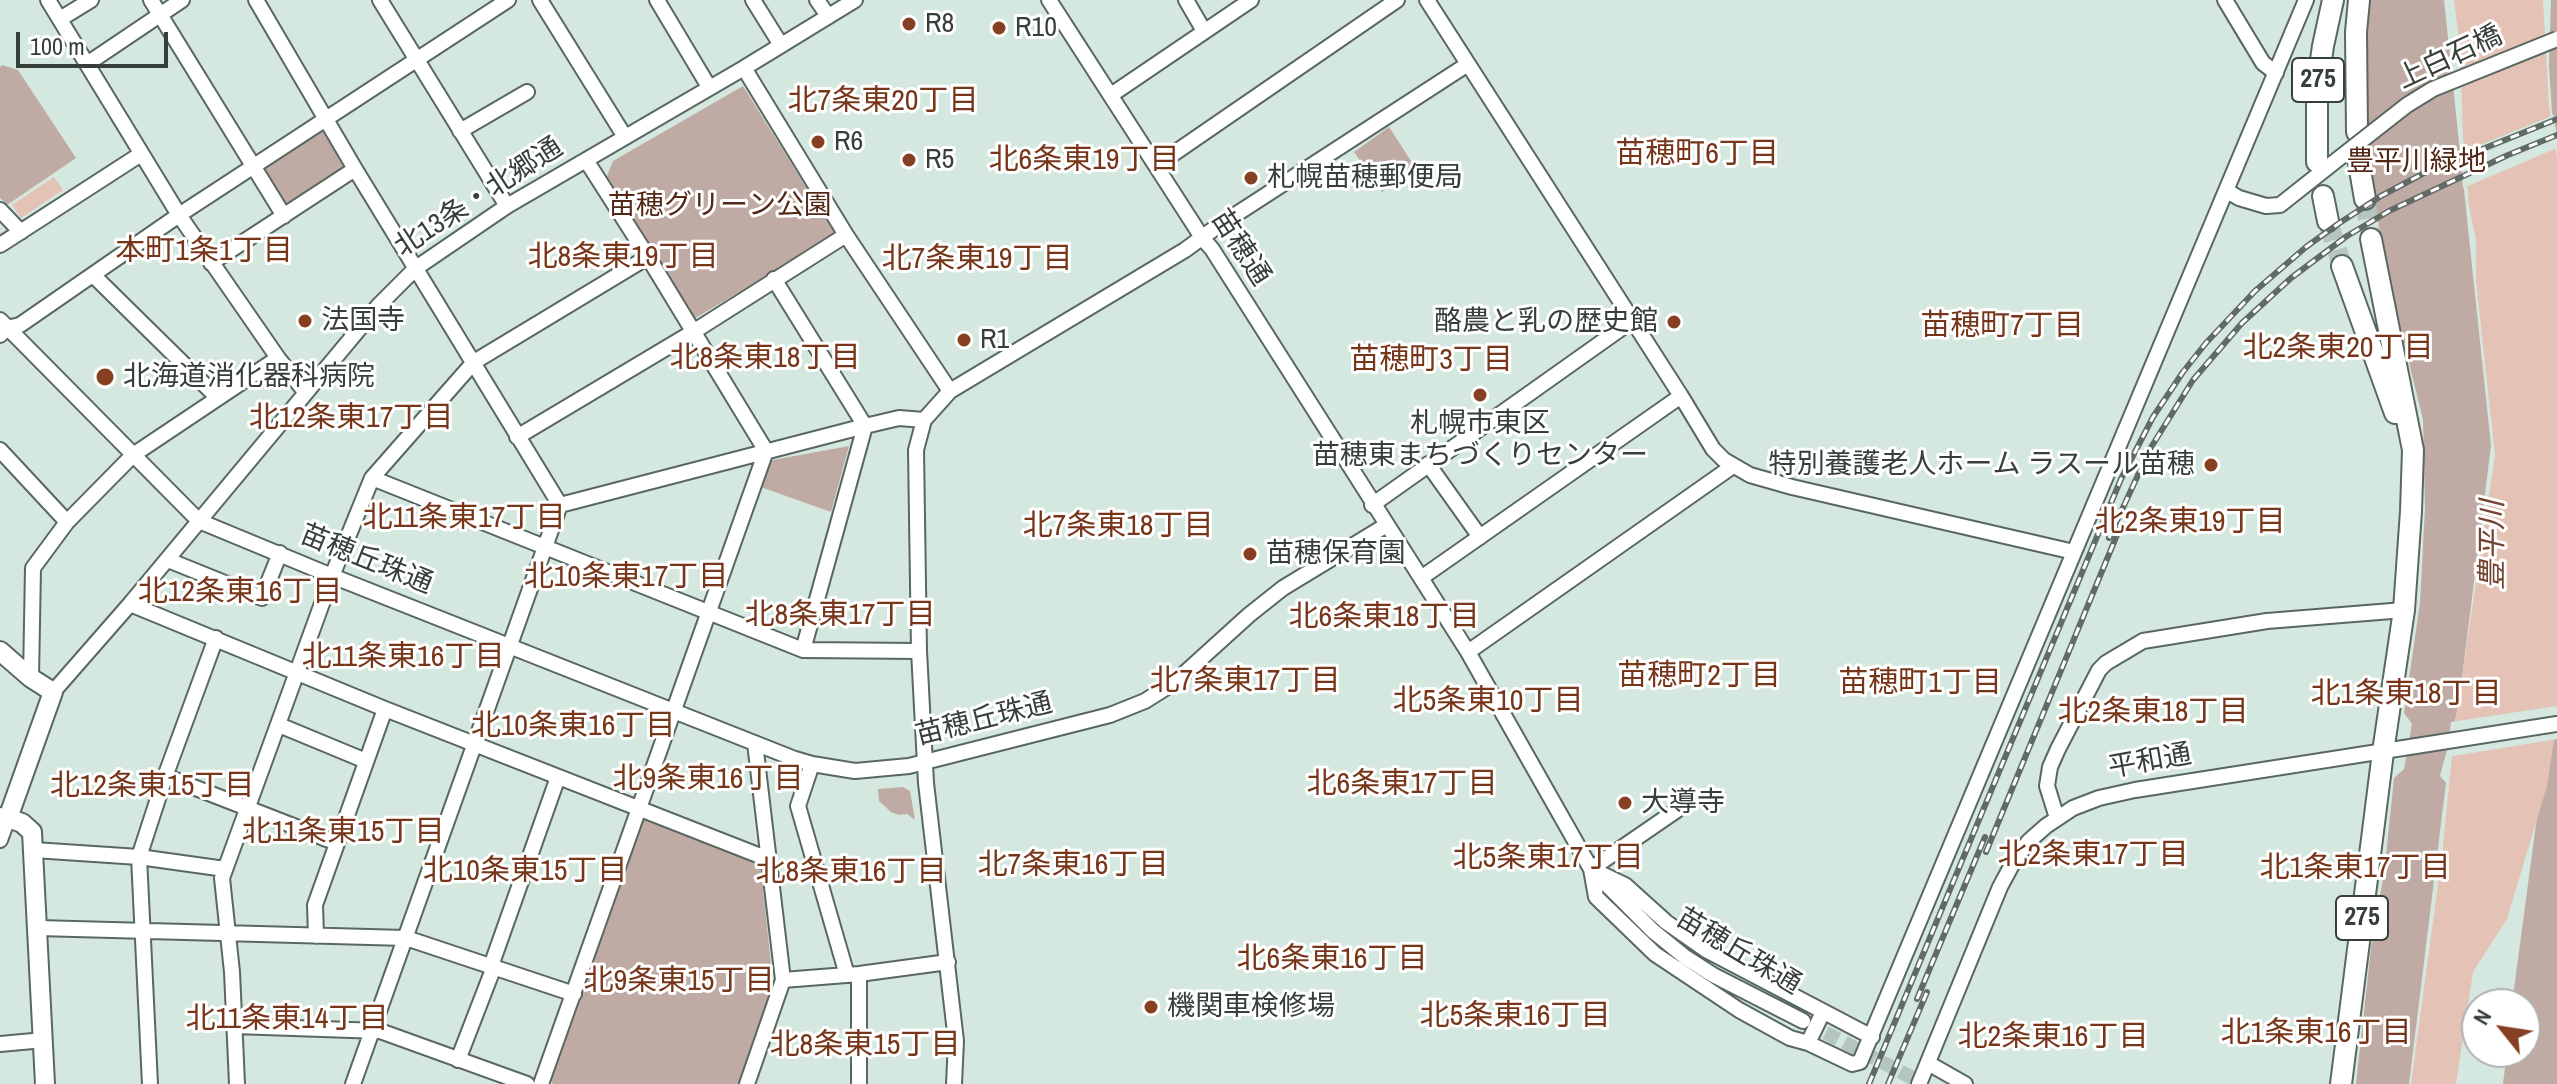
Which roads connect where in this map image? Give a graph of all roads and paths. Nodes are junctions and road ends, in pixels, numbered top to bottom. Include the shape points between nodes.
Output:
1 (48, 0) edge
2 (91, 0) edge
3 (151, 0) edge
4 (182, 0) edge
5 (256, 0) edge
6 (380, 0) edge
7 (508, 0) edge
8 (540, 0) edge
9 (657, 0) edge
10 (753, 0) edge
11 (817, 0) edge
12 (855, 0) edge
13 (1186, 0) edge
14 (1251, 0) edge
15 (1397, 0) edge
16 (1427, 0) edge
17 (2225, 0) edge
18 (2306, 0) edge
19 (2333, 0) edge
20 (2359, 0) edge
21 (1053, 1) edge
22 (160, 15) junction
23 (828, 16) junction
24 (60, 19) junction
25 (1204, 31) junction
26 (2557, 39) edge
27 (781, 45) junction
28 (415, 60) junction
29 (87, 64) junction
30 (1468, 64) junction
31 (744, 68) junction
32 (2276, 73) junction
33 (709, 87) junction
34 (527, 92) dead end
35 (1111, 95) junction
36 (326, 119) junction
37 (460, 131) junction
38 (2357, 132) dead end
39 (625, 137) junction
40 (141, 154) junction
41 (2358, 158) dead end
42 (586, 160) junction
43 (2325, 162) junction
44 (1157, 165) junction
45 (253, 167) junction
46 (355, 169) junction
47 (2227, 191) junction
48 (2323, 196) dead end
49 (2365, 199) tunnel mouth
50 (507, 206) junction
51 (0, 210) edge
52 (179, 215) junction
53 (284, 216) junction
54 (2328, 221) tunnel mouth
55 (21, 232) junction
56 (846, 235) junction
57 (1203, 239) junction
58 (2371, 239) tunnel mouth
59 (0, 245) edge
60 (648, 257) junction
61 (211, 263) junction
62 (2342, 266) tunnel mouth
63 (416, 268) junction
64 (93, 275) junction
65 (774, 279) junction
66 (1633, 320) junction
67 (2, 328) edge
68 (693, 332) junction
69 (278, 358) junction
70 (474, 362) junction
71 (950, 391) junction
72 (306, 393) junction
73 (1681, 396) junction
74 (218, 398) junction
75 (924, 420) junction
76 (865, 426) junction
77 (517, 437) junction
78 (766, 451) junction
79 (1, 454) edge
80 (133, 455) junction
81 (1428, 464) junction
82 (1733, 466) junction
83 (372, 478) junction
84 (560, 505) junction
85 (1372, 505) junction
86 (2411, 511) junction
87 (199, 521) junction
88 (67, 522) junction
89 (1385, 526) junction
90 (1480, 537) junction
91 (545, 548) junction
92 (2074, 552) junction
93 (280, 553) junction
94 (168, 560) junction
95 (332, 576) junction
96 (1421, 578) junction
97 (130, 604) junction
98 (2404, 610) junction
99 (709, 614) junction
100 (216, 638) junction
101 (510, 645) junction
102 (803, 650) junction
103 (0, 651) edge
104 (919, 651) junction
105 (1468, 652) junction
106 (298, 672) junction
107 (31, 678) junction
108 (53, 692) junction
109 (385, 709) junction
110 (674, 711) junction
111 (2557, 724) edge
112 (279, 725) junction
113 (476, 743) junction
114 (755, 743) junction
115 (2383, 752) junction
116 (926, 760) junction
117 (366, 761) junction
118 (812, 764) junction
119 (165, 776) junction
120 (558, 777) junction
121 (248, 808) junction
122 (639, 809) junction
123 (1677, 810) dead end
124 (4, 816) edge
125 (2057, 818) junction
126 (0, 840) edge
127 (337, 843) junction
128 (34, 850) junction
129 (139, 857) junction
130 (768, 859) junction
131 (225, 869) junction
132 (1591, 869) junction
133 (38, 928) junction
134 (142, 930) junction
135 (229, 932) junction
136 (316, 936) junction
137 (406, 938) junction
138 (948, 962) junction
139 (491, 966) junction
140 (853, 974) junction
141 (783, 980) junction
142 (574, 994) junction
143 (1823, 1012) junction
144 (1803, 1021) tunnel mouth
145 (235, 1026) junction
146 (372, 1031) junction
147 (1872, 1037) junction
148 (44, 1040) junction
149 (1808, 1043) junction
150 (0, 1044) edge
151 (458, 1060) junction
152 (1928, 1063) junction
153 (45, 1084) edge
154 (150, 1084) edge
155 (237, 1084) edge
156 (353, 1084) edge
157 (527, 1084) edge
158 (541, 1084) edge
159 (747, 1084) edge
160 (859, 1084) edge
161 (954, 1084) edge
162 (1919, 1084) edge
163 (1965, 1084) edge
164 (2341, 1084) edge

1 - 24 street
2 - 24 street
3 - 22 street
4 - 22 street
5 - 36 street
6 - 28 street
7 - 28 street
8 - 39 street
9 - 33 street
10 - 27 street
11 - 23 street
12 - 23 street, 北13条・北郷通
13 - 25 street
14 - 25 street
15 - 44 street
16 - 30 street
17 - 32 street via 2263,63
18 - 32 street
19 - 43 highway, 275 via 2317,88
20 - 38 highway, 275
21 - 35 street, 苗穂通
22 - 29 street
22 - 45 street
23 - 27 street, 北13条・北郷通
24 - 29 street
25 - 35 street
26 - 43 street, 上白石橋, bridge via 2433,89
27 - 31 street, 北13条・北郷通
28 - 36 street
28 - 37 street
29 - 40 street
30 - 57 street
30 - 66 street
31 - 33 street, 北13条・北郷通
31 - 56 street
32 - 47 street
33 - 39 street, 北13条・北郷通
34 - 37 street
35 - 44 street, 苗穂通
36 - 45 street
36 - 46 street
37 - 50 street
39 - 42 street, 北13条・北郷通
40 - 52 street
40 - 55 street
41 - 49 highway
42 - 50 street, 北13条・北郷通
42 - 60 street
43 - 47 street, 上白石橋 via 2280,205 2266,206
44 - 57 street, 苗穂通
45 - 52 street
45 - 53 street
46 - 53 street
46 - 63 street
47 - 92 street
48 - 54 highway
50 - 63 street, 北13条・北郷通
51 - 55 street
52 - 61 street
52 - 64 street
53 - 61 street
55 - 59 street
56 - 65 street
56 - 71 street
57 - 71 street
57 - 85 street, 苗穂通
58 - 86 highway, 275 via 2413,450
60 - 68 street
60 - 70 street
61 - 69 street
62 - 86 highway, 275 via 2394,409
63 - 70 street
63 - 72 street, 北13条・北郷通
64 - 67 street via 20,325
64 - 74 street
65 - 68 street
65 - 76 street
66 - 73 street
66 - 81 street
67 - 80 street, 苗穂丘珠通
68 - 77 street
68 - 78 street
69 - 72 street
69 - 74 street
70 - 77 street
70 - 83 street
71 - 75 street
72 - 87 street, 北13条・北郷通
73 - 82 street via 1713,449
73 - 90 street
74 - 80 street
75 - 76 street via 899,418
75 - 104 street via 916,450
76 - 78 street
76 - 102 street
77 - 84 street
78 - 84 street
78 - 99 street
79 - 88 street
80 - 87 street, 苗穂丘珠通
80 - 88 street
81 - 85 street
81 - 90 street
82 - 92 street via 1792,487
82 - 105 street
83 - 91 street
83 - 95 street
84 - 91 street
85 - 89 street, 苗穂通
86 - 98 highway, 275
87 - 93 street, 苗穂丘珠通
87 - 94 street, 北13条・北郷通
88 - 107 street via 33,568
89 - 96 street, 苗穂丘珠通
89 - 116 street, 苗穂丘珠通 via 1283,588 1175,682 1145,701 1110,715
90 - 96 street
91 - 99 street
91 - 101 street
92 - 147 street
93 - 94 street via 262,598
93 - 95 street, 苗穂丘珠通
94 - 97 street, 北13条・北郷通
95 - 101 street, 苗穂丘珠通
95 - 106 street
96 - 105 street, 苗穂丘珠通
97 - 100 street
97 - 108 street, 北13条・北郷通
98 - 115 highway, 275
98 - 125 street via 2267,621 2143,641 2131,648 2099,670 2050,767 2047,786
99 - 102 street
99 - 110 street
100 - 106 street
100 - 119 street
101 - 110 street, 苗穂丘珠通
101 - 113 street
102 - 104 street
103 - 107 main road
104 - 116 street
105 - 132 street, 苗穂丘珠通
106 - 109 street
106 - 112 street
107 - 108 main road
108 - 124 main road, 北13条・北郷通
109 - 113 street
109 - 117 street
110 - 114 street, 苗穂丘珠通
110 - 122 street
111 - 115 street, 平和通
112 - 117 street
112 - 121 street
113 - 120 street
113 - 137 street
114 - 118 street, 苗穂丘珠通
114 - 130 street
115 - 125 street, 平和通 via 2135,790 2099,798
115 - 164 highway, 275
116 - 118 street, 苗穂丘珠通 via 855,771
116 - 138 street
117 - 127 street
118 - 140 street via 798,806
119 - 121 street
119 - 129 street
120 - 122 street
120 - 139 street
121 - 127 street
121 - 131 street
122 - 130 street
122 - 142 street
123 - 132 street
124 - 126 street, 北13条・北郷通
124 - 128 main road via 32,832
125 - 152 street, 平和通 via 2029,841 2001,885
127 - 136 street via 315,905
128 - 129 street
128 - 133 main road
129 - 131 street
129 - 134 street
130 - 141 street
131 - 135 street
132 - 143 street via 1625,885 1706,950
132 - 144 street, 苗穂丘珠通 via 1685,957
132 - 149 street via 1596,897 1655,954 1739,1010
133 - 134 street
133 - 148 main road
134 - 135 street
134 - 154 street
135 - 136 street
135 - 145 street
136 - 137 street
137 - 139 street
137 - 146 street
138 - 140 street
138 - 161 street via 956,1041
139 - 142 street
139 - 151 street
140 - 141 street
140 - 160 street
141 - 159 street
142 - 158 street
143 - 147 street
143 - 149 street
145 - 146 street
145 - 155 street
146 - 151 street
146 - 156 street
147 - 149 street via 1860,1062 1852,1064
148 - 150 street
148 - 153 main road
151 - 157 street
152 - 162 street, 平和通
152 - 163 street

